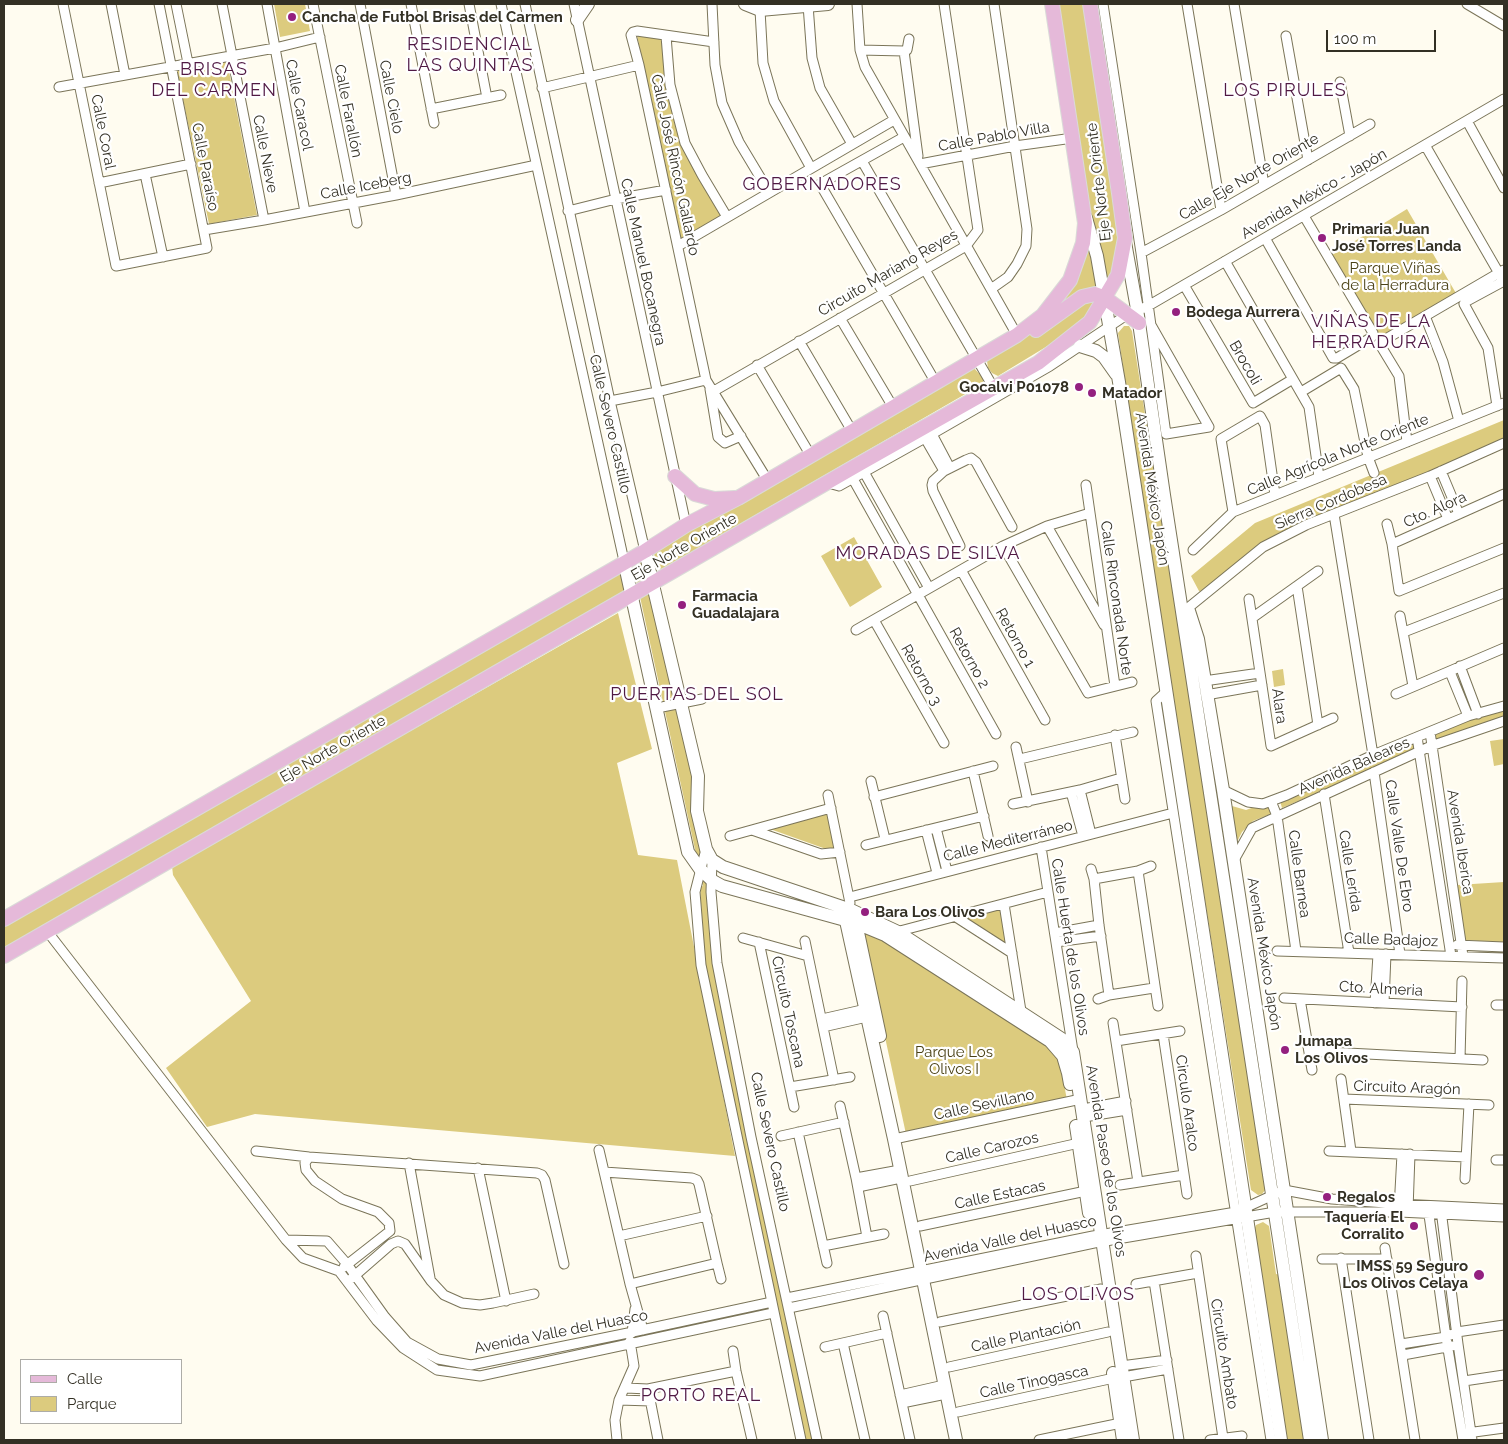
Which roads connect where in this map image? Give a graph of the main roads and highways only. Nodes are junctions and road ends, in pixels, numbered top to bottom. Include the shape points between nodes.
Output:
1 (1052, 4) edge
2 (1090, 4) edge
3 (1105, 298) junction
4 (1141, 315) road end
5 (1017, 335) junction
6 (1054, 351) junction
7 (1050, 366) road end
8 (675, 476) road end
9 (738, 498) junction
10 (4, 919) edge
11 (4, 956) edge

1 - 5 main road, Eje Norte Oriente via 1083,206 1083,243 1070,280 1043,315
2 - 3 main road, Eje Norte Oriente via 1125,238 1118,275
3 - 4 main road
3 - 5 main road via 1095,294 1082,297 1026,336
3 - 6 main road, Eje Norte Oriente via 1090,322
5 - 9 main road, Eje Norte Oriente
6 - 7 main road
6 - 11 main road, Eje Norte Oriente via 996,392 828,483
8 - 9 main road via 695,494
9 - 10 main road, Eje Norte Oriente

